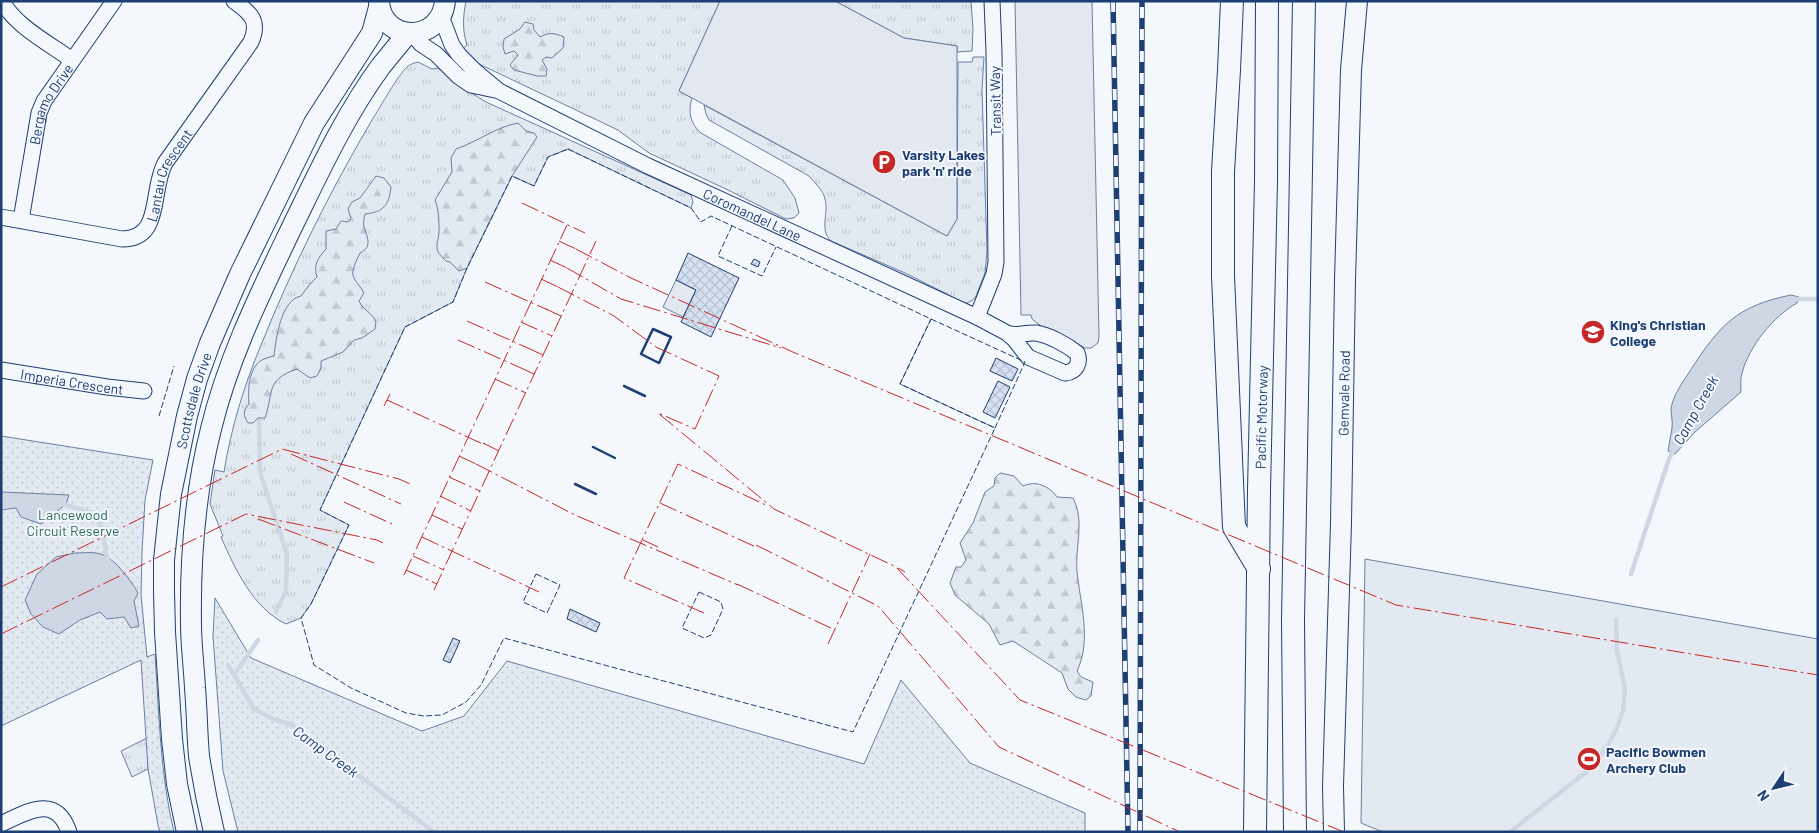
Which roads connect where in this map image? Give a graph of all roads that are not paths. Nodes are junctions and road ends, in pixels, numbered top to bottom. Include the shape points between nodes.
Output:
1 (2, 1) edge
2 (114, 1) edge
3 (234, 1) edge
4 (992, 1) edge
5 (1232, 1) edge
6 (1267, 1) edge
7 (1304, 1) edge
8 (1357, 1) edge
9 (379, 3) edge
10 (443, 9) edge
11 (410, 33) junction
12 (72, 60) junction
13 (499, 91) junction
14 (1, 217) edge
15 (21, 220) junction
16 (976, 317) junction
17 (1007, 333) dead end
18 (1, 370) edge
19 (144, 391) dead end
20 (1259, 570) junction
21 (1, 824) edge
22 (69, 832) edge
23 (187, 832) edge
24 (214, 832) edge
25 (1255, 832) edge
26 (1295, 832) edge
27 (1335, 832) edge

1 - 12 street via 20,23
2 - 12 street, Bergamo Drive
3 - 15 street, Lantau Crescent via 253,18 255,33 252,42 165,164 158,179 152,217 144,232 131,239 122,239
4 - 16 street, Transit Way via 996,262
5 - 20 highway via 1223,172 1223,276 1234,527
6 - 20 highway, Pacific Motorway
7 - 26 highway via 1293,621
8 - 27 main road, Gemvale Road via 1350,100 1333,786
9 - 11 main road via 383,18 391,26 400,32
9 - 23 main road, Scottsdale Drive via 372,33 314,123 235,283 210,343 186,416 170,494 164,591 176,784
10 - 11 main road via 432,27
10 - 13 street, Coromandel Lane via 452,45
11 - 13 street, Coromandel Lane via 464,80
11 - 24 main road, Scottsdale Drive via 381,67 323,163 242,336 211,428 197,507 191,626 199,755
12 - 15 street, Bergamo Drive via 39,113
13 - 16 street, Coromandel Lane via 648,166
14 - 15 street, Lantau Crescent
16 - 17 street, Coromandel Lane
18 - 19 street, Imperia Crescent
20 - 25 highway, Pacific Motorway
21 - 22 street via 34,809 45,808 62,817

